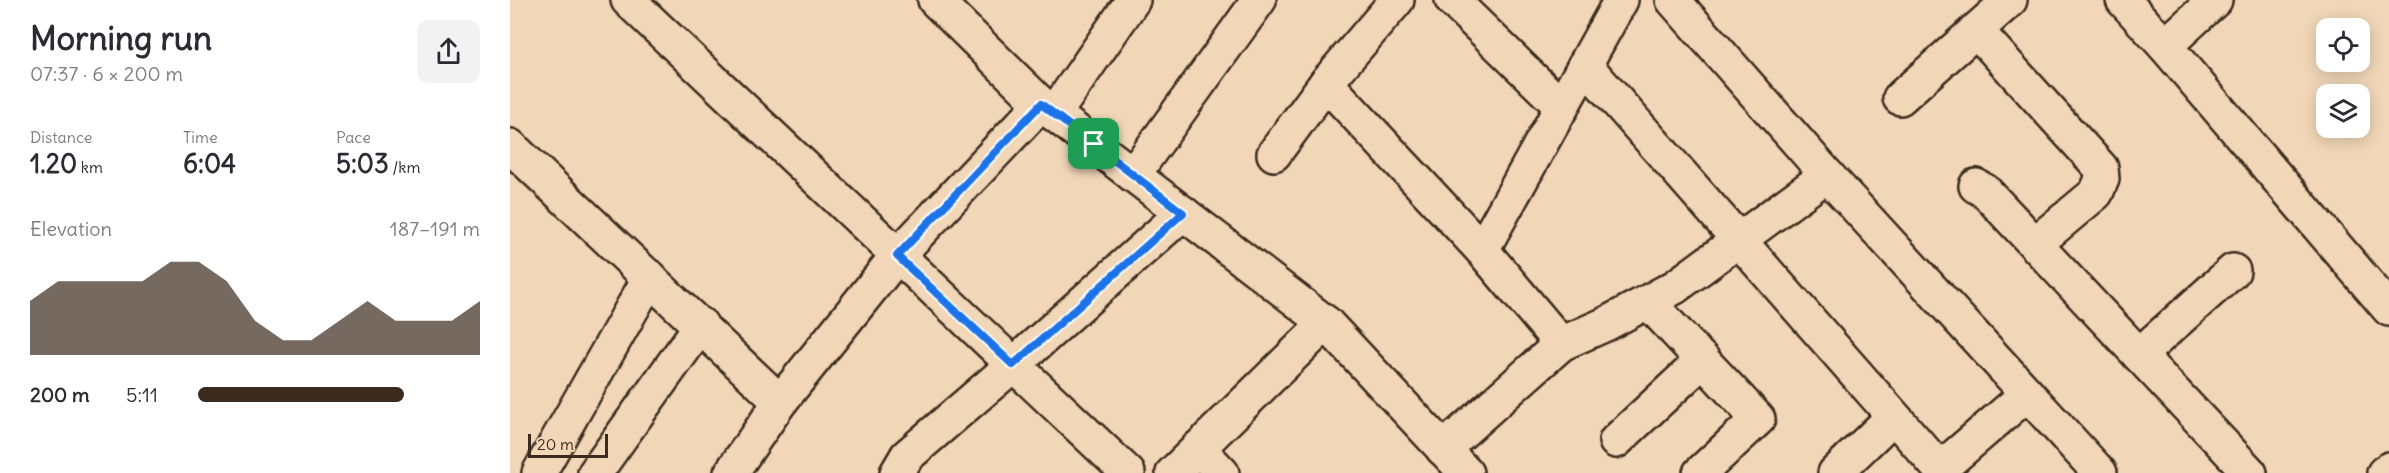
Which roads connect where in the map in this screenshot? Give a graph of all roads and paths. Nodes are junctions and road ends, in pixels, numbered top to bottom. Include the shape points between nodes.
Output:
1 (628, 0) edge
2 (935, 0) edge
3 (1133, 0) edge
4 (1260, 0) edge
5 (1397, 0) edge
6 (1452, 0) edge
7 (1621, 0) edge
8 (1672, 0) edge
9 (2010, 0) edge
10 (2123, 0) edge
11 (2215, 0) edge
12 (1976, 30) junction
13 (2165, 46) junction
14 (1585, 65) junction
15 (1326, 83) junction
16 (1900, 98) dead end
17 (1562, 107) junction
18 (1048, 109) junction
19 (1274, 154) dead end
20 (514, 158) edge
21 (1133, 175) junction
22 (1827, 176) junction
23 (1976, 186) dead end
24 (1183, 213) junction
25 (1739, 240) junction
26 (2035, 244) junction
27 (1482, 250) junction
28 (897, 256) junction
29 (2232, 271) dead end
30 (650, 277) junction
31 (1649, 303) junction
32 (2389, 309) edge
33 (1326, 323) junction
34 (701, 325) junction
35 (1561, 344) junction
36 (2139, 355) junction
37 (1703, 360) junction
38 (1013, 365) junction
39 (2027, 394) junction
40 (780, 402) junction
41 (1893, 417) junction
42 (1616, 441) dead end
43 (1198, 448) junction
44 (1443, 449) junction
45 (2389, 469) edge
46 (539, 473) edge
47 (595, 473) edge
48 (731, 473) edge
49 (897, 473) edge
50 (1128, 473) edge
51 (1173, 473) edge
52 (1222, 473) edge
53 (1466, 473) edge
54 (1701, 473) edge
55 (1835, 473) edge
56 (2100, 473) edge
57 (2250, 473) edge
58 (2384, 473) edge

1 - 28 street
2 - 18 street
3 - 18 street
4 - 21 street
5 - 15 street
6 - 17 street
7 - 14 street
8 - 22 street
9 - 12 street
10 - 13 street
11 - 13 street
12 - 16 street
12 - 26 street via 2101,168 2096,193
13 - 32 street
14 - 17 street
14 - 25 street
15 - 19 street
15 - 27 street
17 - 27 street
18 - 21 street
18 - 28 street
20 - 30 street
21 - 24 street
22 - 25 street
22 - 39 street
23 - 26 street
24 - 33 street
24 - 38 street
25 - 31 street
25 - 41 street
26 - 36 street
27 - 35 street
28 - 38 street
28 - 40 street
29 - 36 street
30 - 34 street
30 - 46 street
31 - 35 street
31 - 37 street
33 - 43 street
33 - 44 street
34 - 40 street
34 - 47 street
35 - 44 street
36 - 57 street
37 - 42 street
37 - 54 street via 1758,419
38 - 49 street via 907,456
38 - 50 street
39 - 41 street via 1940,469
39 - 56 street
40 - 48 street
41 - 55 street
43 - 51 street
43 - 52 street
44 - 53 street
45 - 58 street

